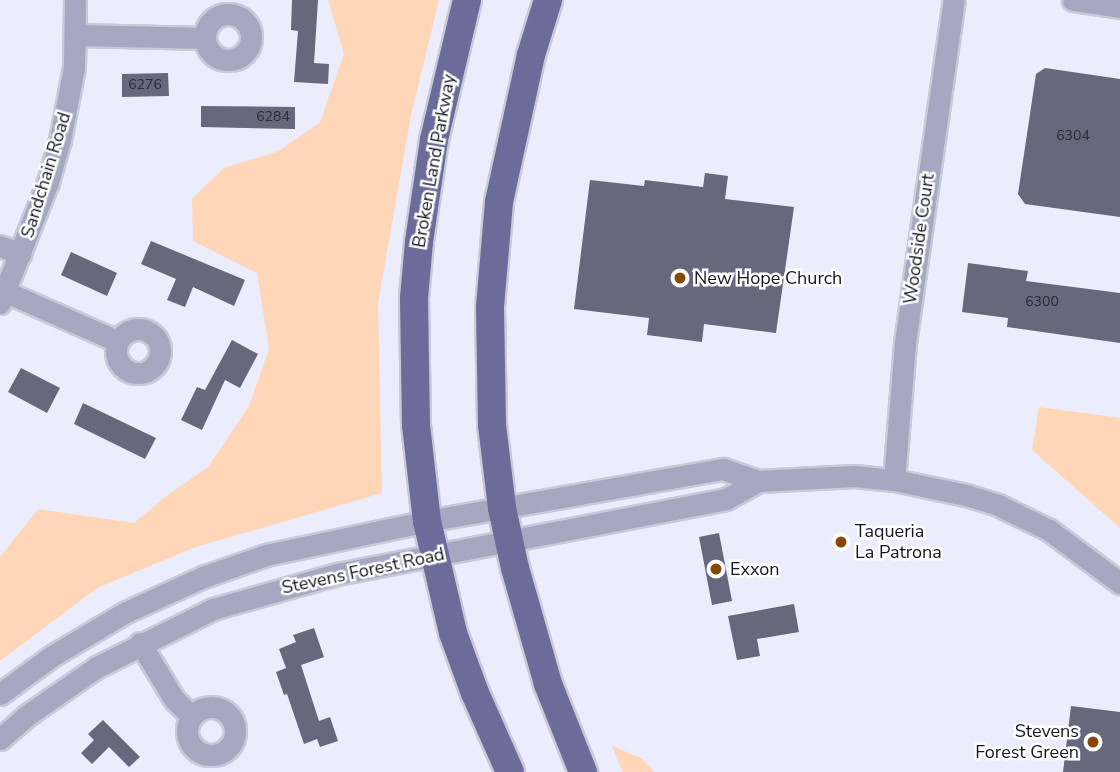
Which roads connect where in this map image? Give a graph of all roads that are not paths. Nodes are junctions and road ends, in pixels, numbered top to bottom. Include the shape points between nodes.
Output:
1 (75, 0) edge
2 (467, 0) edge
3 (548, 0) edge
4 (954, 0) edge
5 (1073, 0) edge
6 (1120, 7) edge
7 (76, 35) junction
8 (204, 38) dead end
9 (0, 246) edge
10 (21, 254) junction
11 (3, 298) edge
12 (117, 341) dead end
13 (894, 480) junction
14 (758, 481) junction
15 (502, 508) junction
16 (427, 521) junction
17 (509, 542) junction
18 (433, 556) junction
19 (1120, 583) edge
20 (140, 643) junction
21 (0, 694) edge
22 (192, 717) dead end
23 (0, 739) edge
24 (510, 772) edge
25 (583, 772) edge

1 - 7 street, Sandchain Road
2 - 16 main road, Broken Land Parkway via 434,140 417,264 416,412
3 - 15 main road via 507,156 493,257 489,365
4 - 13 street, Woodside Court via 905,344
5 - 6 street
7 - 8 street
7 - 10 street, Sandchain Road via 60,139
9 - 10 street
10 - 11 street, Sandchain Road
11 - 12 street
13 - 14 street, Stevens Forest Road via 823,476
13 - 19 street, Stevens Forest Road via 966,495 1025,517 1072,544
14 - 15 street, Stevens Forest Road via 723,469
14 - 17 street, Stevens Forest Road via 726,499
15 - 16 street, Stevens Forest Road
15 - 17 main road
16 - 18 main road, Broken Land Parkway
16 - 21 street, Stevens Forest Road via 266,555 203,577 81,638
17 - 18 street, Stevens Forest Road
17 - 25 main road via 548,684
18 - 20 street, Stevens Forest Road via 275,589 213,610
18 - 24 main road, Broken Land Parkway via 453,634
20 - 22 street via 173,699
20 - 23 street, Stevens Forest Road via 97,667

